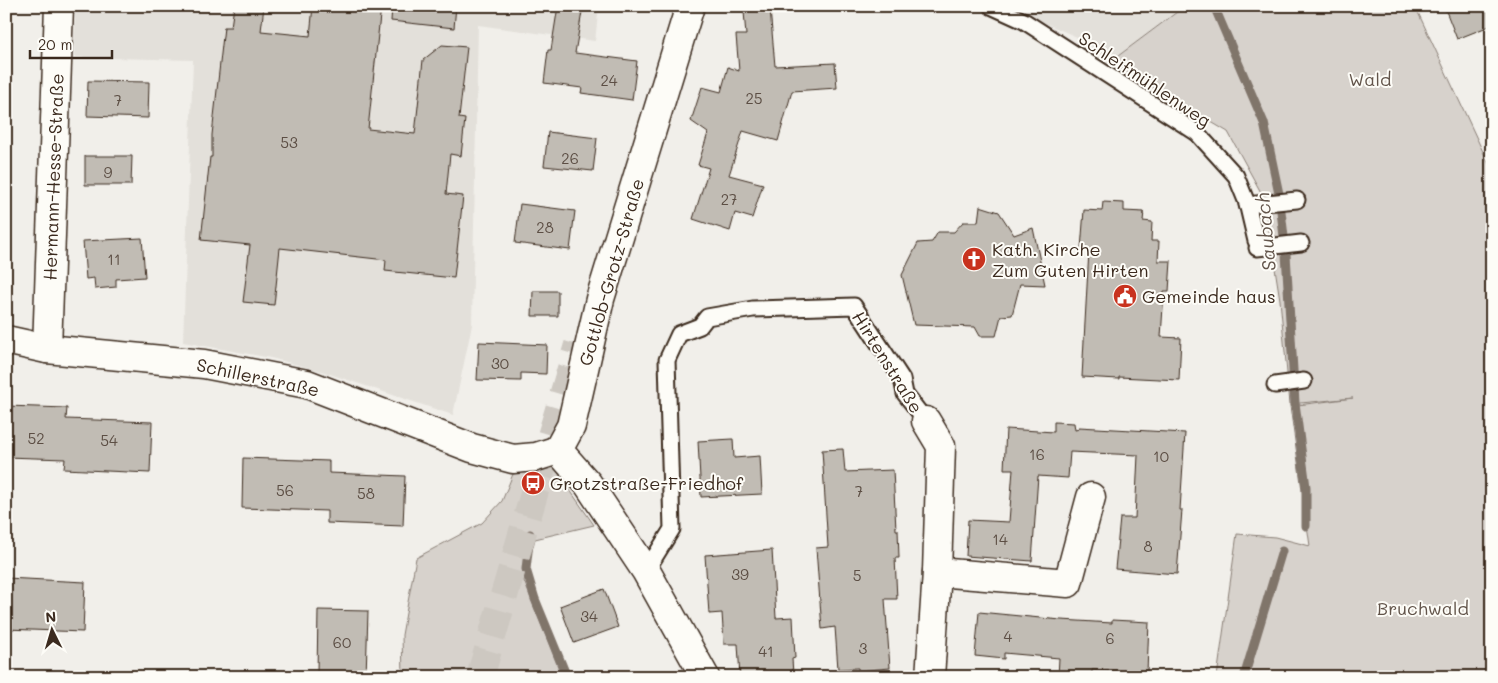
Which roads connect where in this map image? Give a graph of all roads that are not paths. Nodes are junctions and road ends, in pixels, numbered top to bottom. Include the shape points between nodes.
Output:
1 (59, 6) edge
2 (690, 6) edge
3 (991, 6) edge
4 (1286, 201) dead end
5 (1247, 206) junction
6 (1291, 244) dead end
7 (6, 340) edge
8 (47, 348) junction
9 (926, 421) joint
10 (558, 450) junction
11 (1091, 497) dead end
12 (646, 571) junction
13 (937, 572) junction
14 (705, 677) edge
15 (930, 677) edge

1 - 8 street, Hermann-Hesse-Straße
2 - 10 street, Gottlob-Grotz-Straße via 600,299 571,426
3 - 5 lane, Schleifmühlenweg via 1024,21 1197,133 1236,176
4 - 5 lane
5 - 6 lane, Schleifmühlenweg via 1256,245
7 - 8 street, Schillerstraße
8 - 10 street, Schillerstraße via 204,364 307,384 472,448 513,459 536,457
9 - 12 lane, Hirtenstraße via 905,394 902,379 854,306 752,309 707,316 700,326 680,334 667,360 672,529
9 - 13 street, Hirtenstraße via 941,446
10 - 12 street via 588,484
11 - 13 street via 1068,583
12 - 14 street
13 - 15 street, Hirtenstraße

